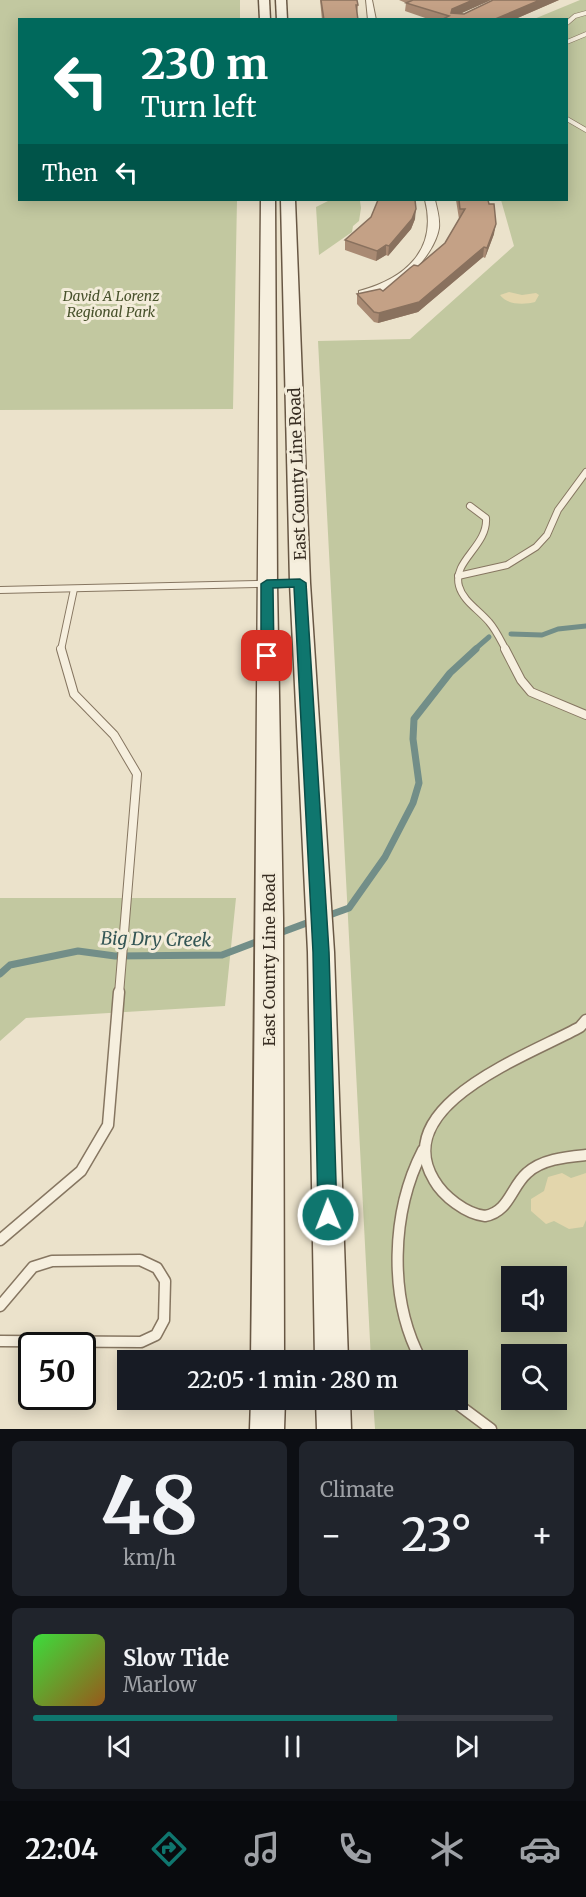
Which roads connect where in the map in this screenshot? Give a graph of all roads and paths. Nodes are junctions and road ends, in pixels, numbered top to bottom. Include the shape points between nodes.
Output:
1 (264, 0) edge
2 (281, 0) edge
3 (369, 0) edge
4 (586, 13) edge
5 (265, 18) edge
6 (282, 18) edge
7 (372, 18) edge
8 (568, 22) edge
9 (586, 34) edge
10 (568, 42) edge
11 (568, 120) edge
12 (586, 130) edge
13 (268, 201) edge
14 (288, 201) edge
15 (430, 201) edge
16 (363, 293) edge
17 (586, 472) edge
18 (470, 506) dead end
19 (458, 576) junction
20 (300, 583) junction
21 (267, 584) junction
22 (74, 589) junction
23 (0, 590) edge
24 (586, 715) edge
25 (584, 1024) edge
26 (423, 1150) junction
27 (586, 1155) edge
28 (0, 1240) edge
29 (0, 1305) edge
30 (0, 1341) edge
31 (268, 1350) edge
32 (332, 1350) edge
33 (414, 1350) edge
34 (267, 1410) edge
35 (333, 1410) edge
36 (465, 1410) edge
37 (267, 1429) edge
38 (334, 1429) edge
39 (491, 1429) edge

1 - 5 main road
2 - 6 main road
3 - 7 street
4 - 8 lane
9 - 10 lane
11 - 12 lane
13 - 21 main road, East County Line Road
14 - 20 main road, East County Line Road
15 - 16 street via 434,229 427,249 388,285
17 - 19 lane via 536,547 507,565
18 - 19 lane via 486,519 488,526
19 - 24 lane via 465,597 493,625 529,691
20 - 21 lane
20 - 32 main road, East County Line Road via 319,897
21 - 22 lane
21 - 31 main road, East County Line Road
22 - 23 lane
22 - 28 lane via 61,651 74,693 114,735 137,774 108,1125 81,1171
25 - 26 lane via 452,1100 425,1134
26 - 27 lane via 429,1173 441,1189 477,1215 492,1215 526,1173 540,1165
26 - 33 lane via 403,1204 399,1249 400,1296
29 - 30 lane via 33,1266 52,1261 140,1260 157,1268 165,1281 164,1320 156,1335 141,1342
34 - 37 main road
35 - 38 main road
36 - 39 lane

